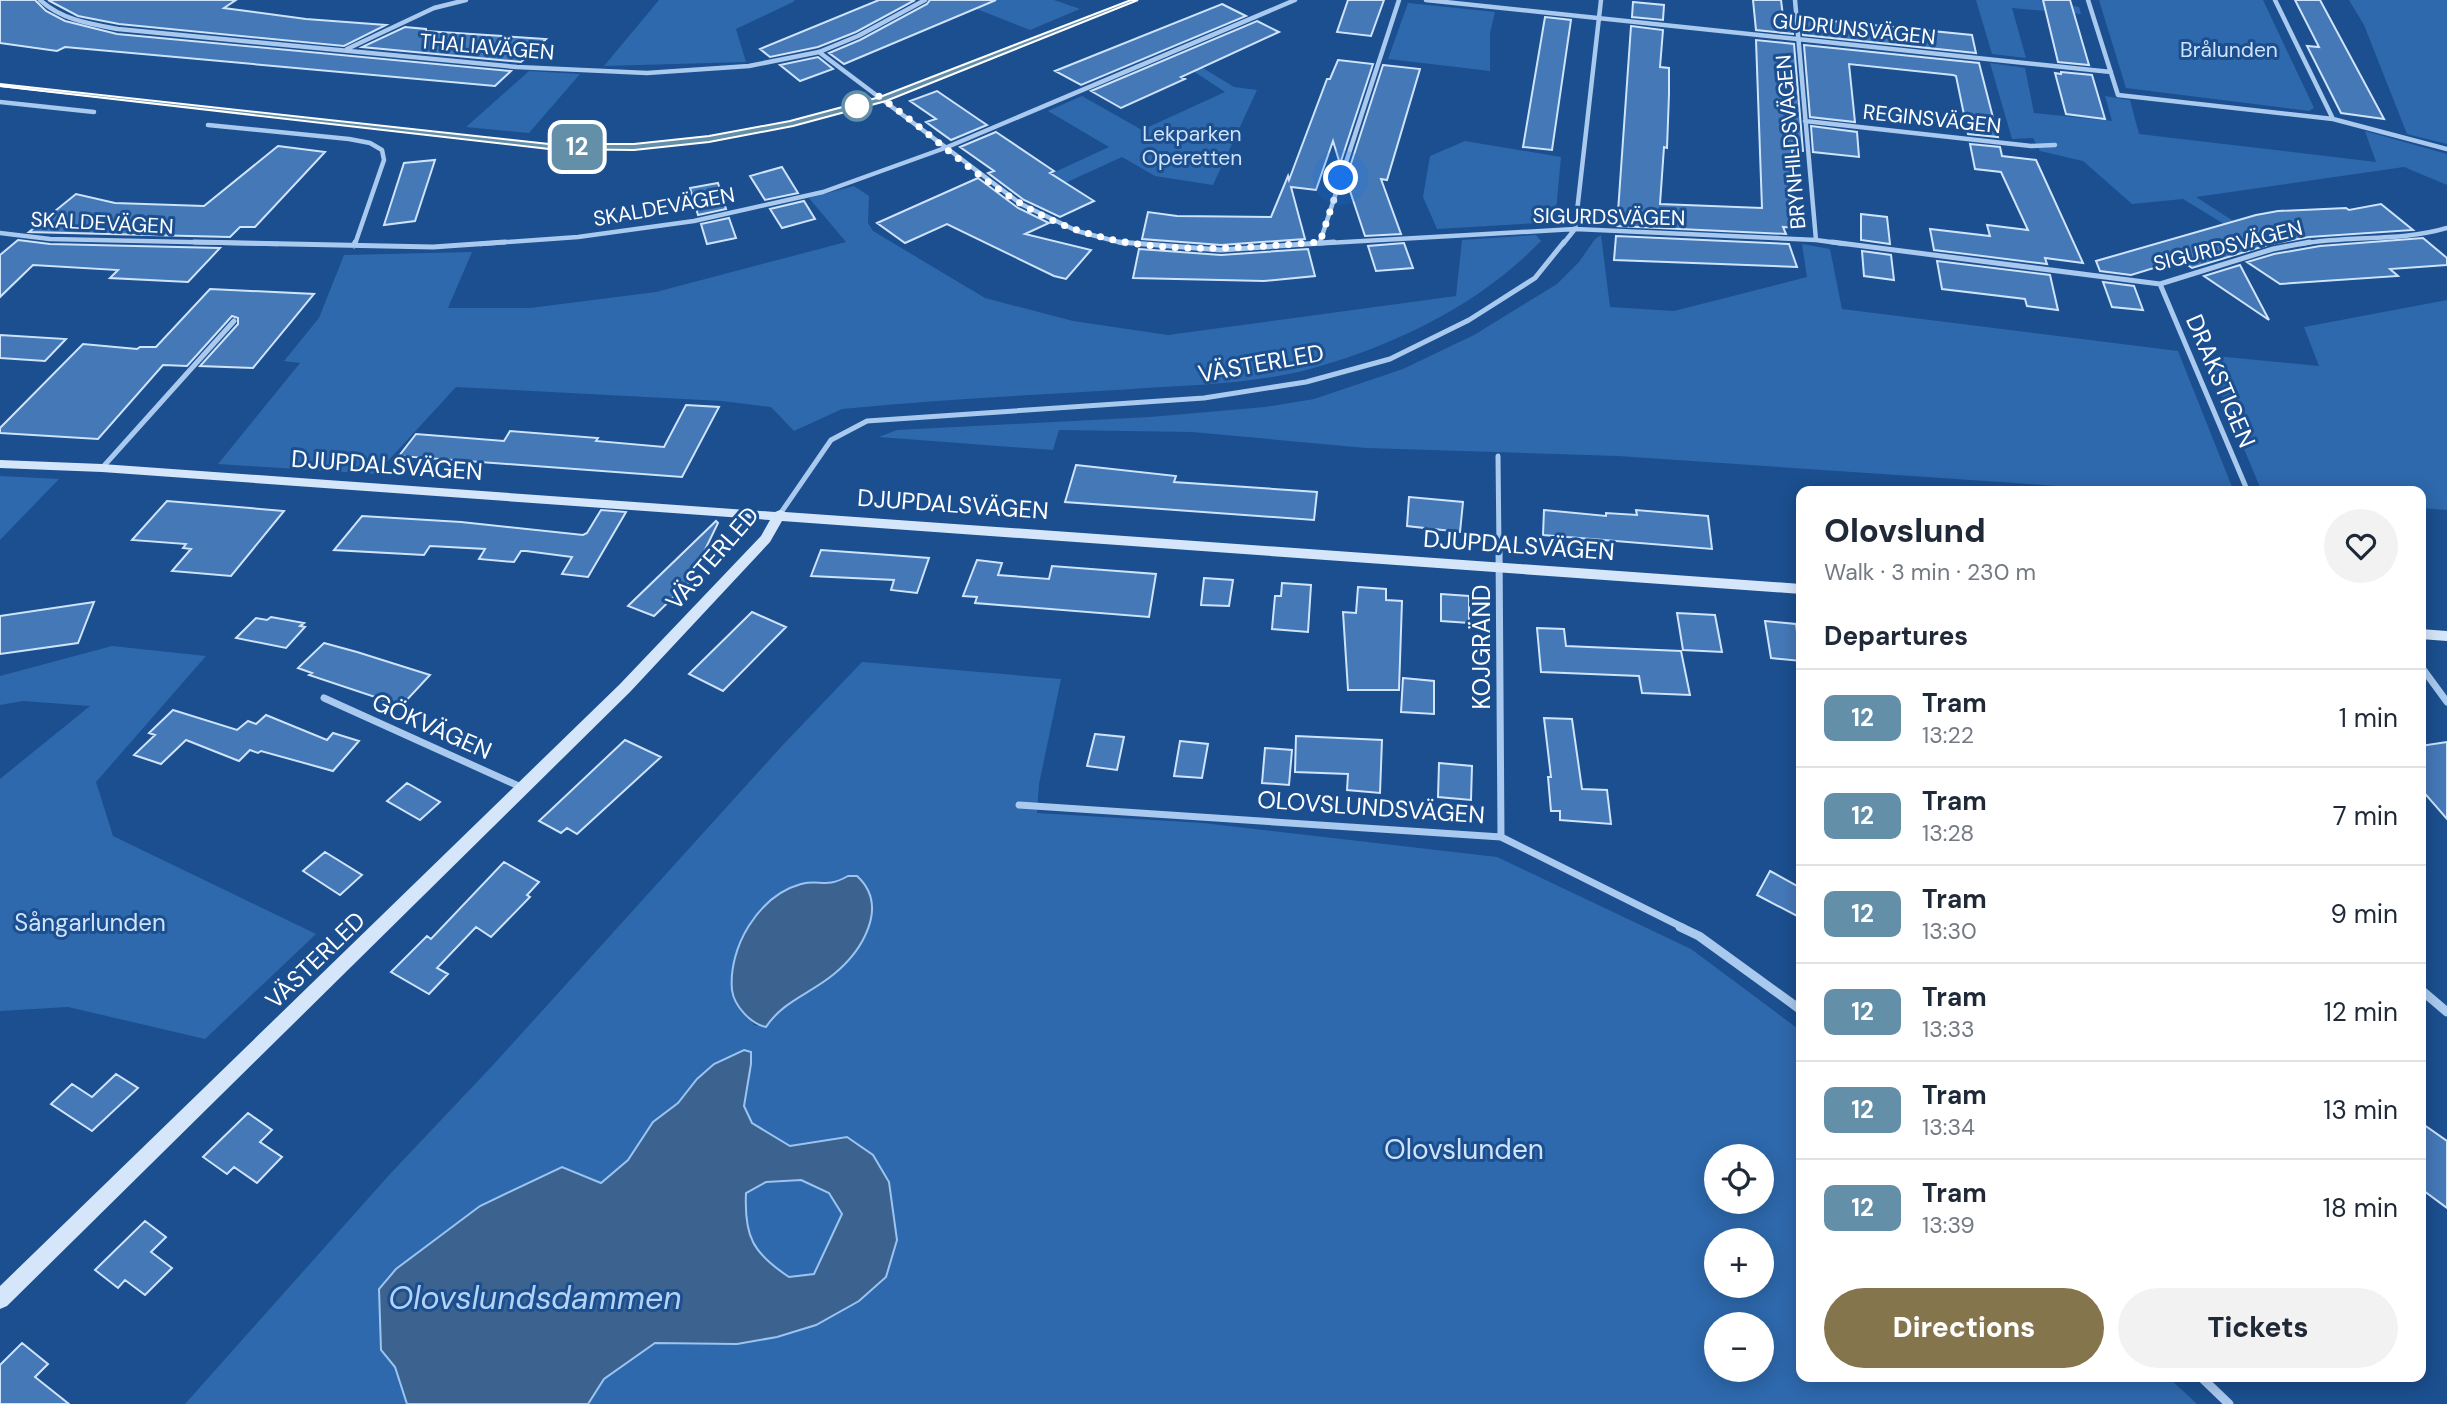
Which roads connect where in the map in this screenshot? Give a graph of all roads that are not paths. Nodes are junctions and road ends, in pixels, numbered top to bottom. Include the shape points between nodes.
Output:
1 (40, 0) edge
2 (466, 0) edge
3 (925, 0) edge
4 (1295, 0) edge
5 (1398, 0) edge
6 (1426, 0) edge
7 (1601, 0) edge
8 (1795, 0) edge
9 (2088, 0) edge
10 (2276, 0) edge
11 (1600, 18) junction
12 (1798, 39) junction
13 (347, 49) junction
14 (819, 52) junction
15 (2110, 72) junction
16 (0, 102) edge
17 (94, 111) dead end
18 (2333, 118) junction
19 (1805, 121) junction
20 (208, 125) dead end
21 (2055, 145) dead end
22 (944, 148) junction
23 (2447, 149) edge
24 (2447, 228) edge
25 (1575, 229) junction
26 (0, 233) edge
27 (1815, 240) junction
28 (1320, 242) junction
29 (354, 246) junction
30 (2160, 284) junction
31 (234, 321) dead end
32 (1498, 456) dead end
33 (0, 464) edge
34 (102, 468) junction
35 (2245, 486) edge
36 (780, 514) junction
37 (1499, 567) junction
38 (1796, 589) edge
39 (2426, 634) edge
40 (2447, 636) edge
41 (2426, 673) edge
42 (324, 698) dead end
43 (2447, 702) edge
44 (524, 788) junction
45 (1018, 805) dead end
46 (1502, 837) junction
47 (2426, 994) edge
48 (1796, 1006) edge
49 (2447, 1012) edge
50 (0, 1299) edge
51 (2206, 1382) edge
52 (2229, 1404) edge

1 - 13 street, THALIAVÄGEN via 76,21 118,29
2 - 13 street via 434,8
3 - 14 street, THALIAVÄGEN
4 - 22 street, SKALDEVÄGEN
5 - 28 street
6 - 11 street, GUDRUNSVÄGEN
7 - 11 street
8 - 12 street, BRYNHILDSVÄGEN
9 - 15 street
10 - 18 street
11 - 12 street, GUDRUNSVÄGEN
11 - 25 street
12 - 15 street, GUDRUNSVÄGEN
12 - 19 street, BRYNHILDSVÄGEN
13 - 14 street, THALIAVÄGEN via 532,69 647,73 749,66
14 - 22 street, SIGURDSVÄGEN
15 - 18 street via 2118,95
16 - 17 street
18 - 23 street
19 - 21 street, REGINSVÄGEN
19 - 27 street, BRYNHILDSVÄGEN
20 - 29 street via 349,139 382,150 384,160
22 - 28 street, SIGURDSVÄGEN via 1021,204 1090,235 1131,245 1221,250
22 - 29 street, SKALDEVÄGEN via 823,192 694,221 552,239 433,247
24 - 30 street, SIGURDSVÄGEN via 2424,235 2320,240 2273,249
25 - 27 street, SIGURDSVÄGEN
25 - 28 street, SIGURDSVÄGEN
25 - 36 street, VÄSTERLED via 1535,278 1464,323 1390,359 1306,382 1204,398 867,421 831,440
26 - 29 street, SKALDEVÄGEN via 50,239
27 - 30 street, SIGURDSVÄGEN
30 - 35 street, DRAKSTIGEN
31 - 34 street
32 - 37 street, KOJGRÄND
33 - 34 street, DJUPDALSVÄGEN
34 - 36 street, DJUPDALSVÄGEN
36 - 37 street, DJUPDALSVÄGEN
36 - 44 street, VÄSTERLED via 766,539
37 - 38 street, DJUPDALSVÄGEN
37 - 46 street, KOJGRÄND
39 - 40 street
41 - 43 street
42 - 44 street, GÖKVÄGEN
44 - 50 street, VÄSTERLED
45 - 46 street, OLOVSLUNDSVÄGEN
46 - 48 street, OLOVSLUNDSVÄGEN via 1699,936
47 - 49 street
51 - 52 street

